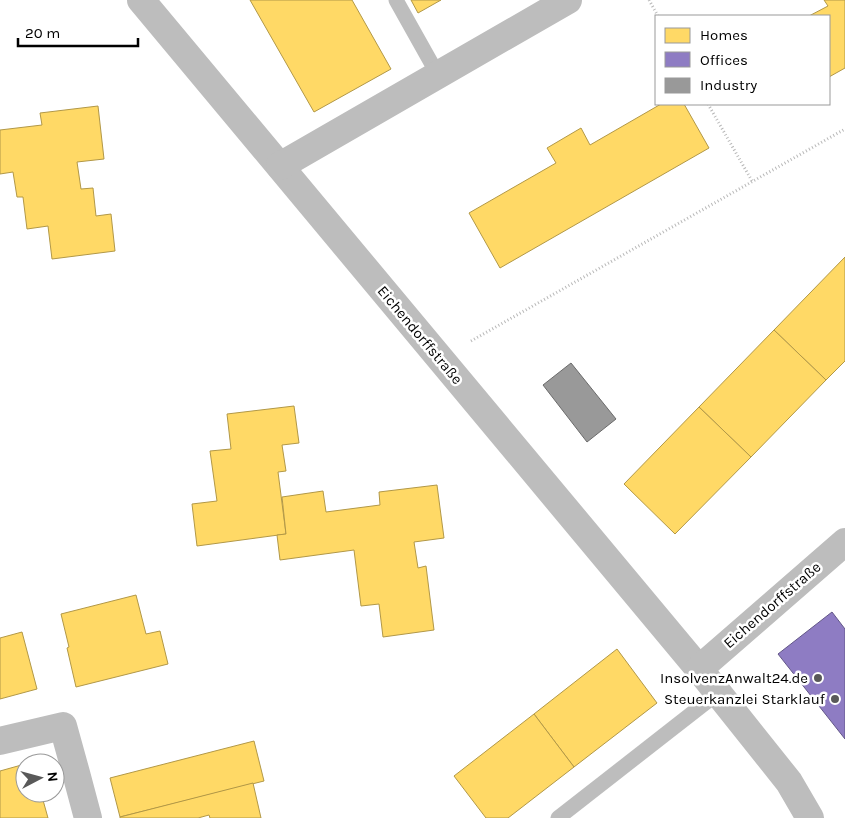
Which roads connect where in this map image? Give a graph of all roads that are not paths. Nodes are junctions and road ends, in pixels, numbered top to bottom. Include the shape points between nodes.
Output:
1 (140, 0) edge
2 (396, 0) edge
3 (568, 0) edge
4 (438, 75) junction
5 (280, 166) junction
6 (845, 542) edge
7 (700, 669) junction
8 (718, 693) junction
9 (0, 742) edge
10 (88, 818) edge
11 (558, 818) edge
12 (810, 818) edge

1 - 5 street, Eichendorffstraße
2 - 4 lane
3 - 4 street
4 - 5 street
5 - 7 street, Eichendorffstraße
6 - 7 street, Eichendorffstraße
7 - 8 street, Eichendorffstraße
8 - 11 lane
8 - 12 street, Eichendorffstraße via 789,782
9 - 10 street via 63,726

